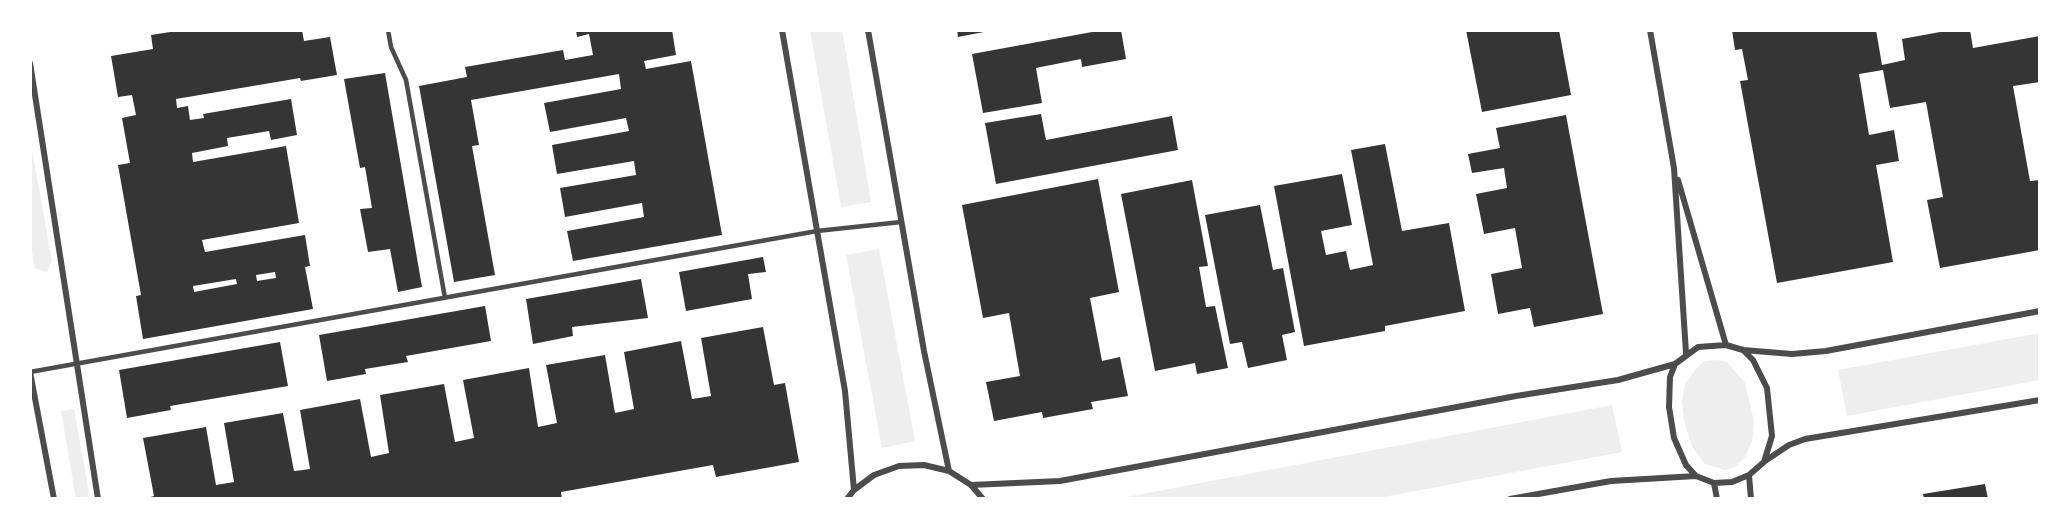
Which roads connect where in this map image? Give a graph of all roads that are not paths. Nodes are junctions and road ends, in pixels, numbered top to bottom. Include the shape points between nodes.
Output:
1 (388, 30) edge
2 (782, 30) edge
3 (868, 30) edge
4 (1650, 30) edge
5 (30, 63) edge
6 (1674, 168) junction
7 (901, 222) junction
8 (817, 231) junction
9 (446, 297) junction
10 (2040, 311) edge
11 (1726, 345) junction
12 (1743, 350) junction
13 (1686, 353) junction
14 (75, 364) junction
15 (1675, 364) junction
16 (30, 372) edge
17 (2040, 400) edge
18 (1764, 462) junction
19 (949, 471) junction
20 (1749, 475) junction
21 (1696, 476) junction
22 (1714, 483) junction
23 (971, 485) junction
24 (854, 490) junction
25 (54, 499) edge
26 (98, 499) edge
27 (847, 499) edge
28 (983, 499) edge
29 (1510, 499) edge
30 (1717, 499) edge
31 (1751, 499) edge

1 - 9 lane via 406,80
2 - 8 street
3 - 7 street
4 - 6 street
5 - 14 street
6 - 11 street
6 - 13 street
7 - 8 lane
7 - 19 street
8 - 9 lane
8 - 24 street via 845,391
9 - 14 lane
10 - 12 street via 1826,351 1792,354
11 - 12 street
11 - 13 street via 1708,345
12 - 18 street via 1760,372 1770,405 1772,436
13 - 15 street
14 - 16 lane
14 - 26 street
15 - 21 street via 1670,377 1671,422 1680,452
15 - 23 street via 1618,380 1060,481
16 - 25 street
17 - 18 street via 1805,439
18 - 20 street
19 - 23 street
19 - 24 street via 924,465 899,466 874,475
20 - 22 street via 1732,482
20 - 31 street
21 - 22 street
21 - 29 street via 1611,481
22 - 30 street
23 - 28 street
24 - 27 street

